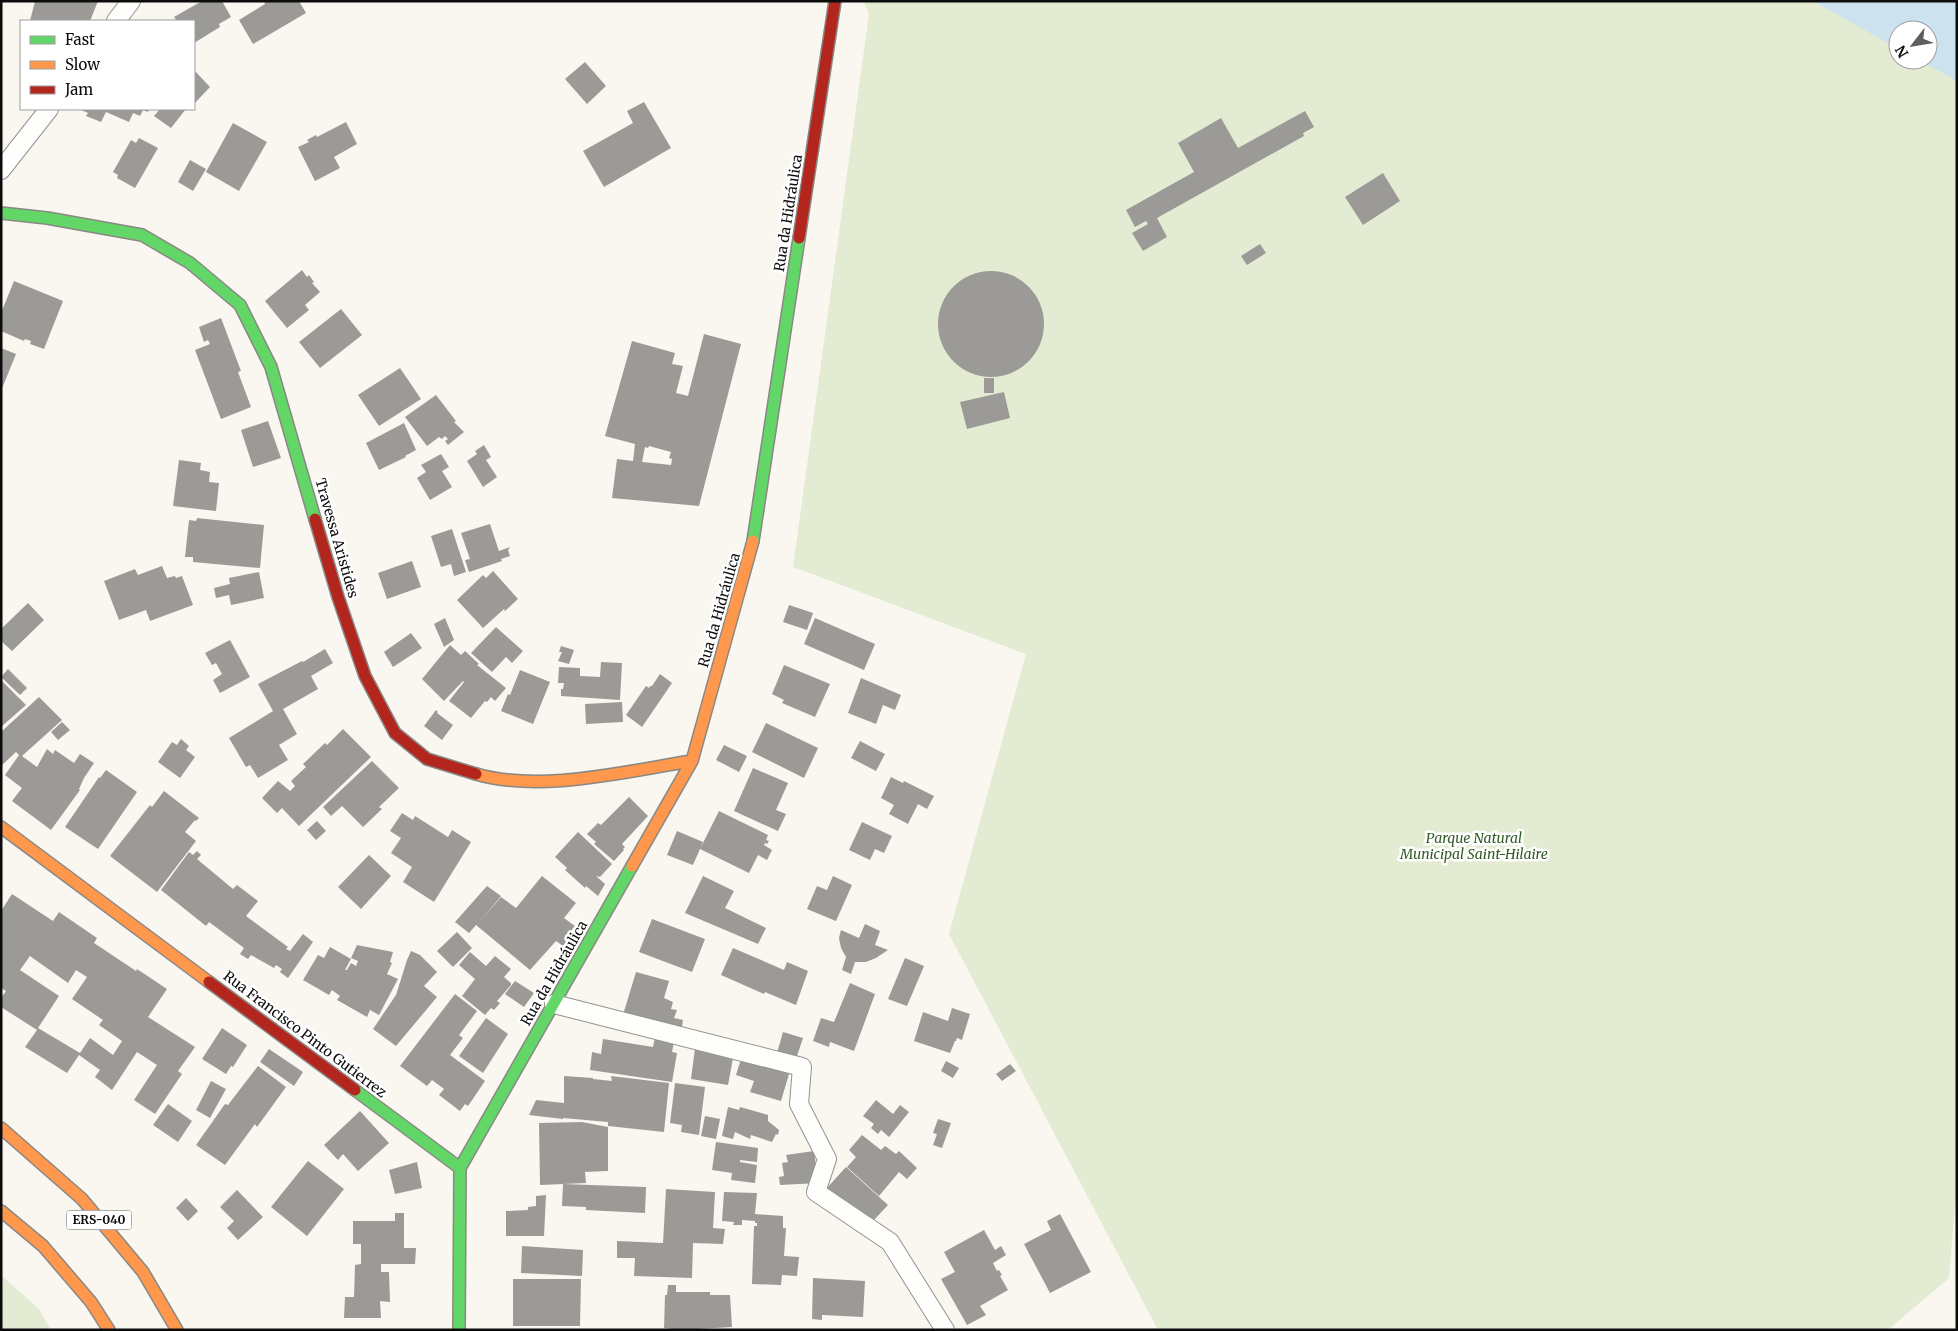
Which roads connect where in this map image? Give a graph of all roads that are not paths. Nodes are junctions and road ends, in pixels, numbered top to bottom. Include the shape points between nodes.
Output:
1 (131, 1) edge
2 (835, 1) edge
3 (117, 20) edge
4 (47, 110) edge
5 (1, 170) edge
6 (1, 213) edge
7 (692, 761) junction
8 (1, 827) edge
9 (554, 1004) junction
10 (1, 1128) edge
11 (460, 1168) junction
12 (1, 1211) edge
13 (109, 1330) edge
14 (177, 1330) edge
15 (459, 1330) edge
16 (945, 1330) edge

1 - 3 lane
2 - 7 street, Rua da Hidráulica via 752,550
4 - 5 lane
6 - 7 street, Travessa Aristides via 142,235 190,263 240,305 271,367 338,597 365,676 395,732 427,759 491,778 542,782
7 - 9 street, Rua da Hidráulica
8 - 11 street, Rua Francisco Pinto Gutierrez
9 - 11 street, Rua da Hidráulica
9 - 16 lane via 802,1067 800,1104 827,1159 816,1192 890,1242
10 - 14 street, ERS-040 via 82,1199 143,1272
11 - 15 street
12 - 13 street via 43,1246 91,1302

